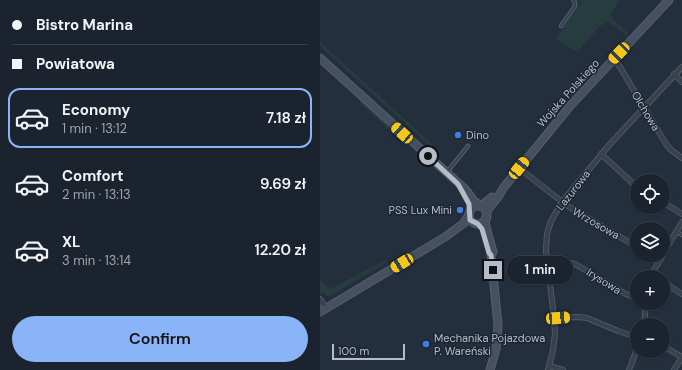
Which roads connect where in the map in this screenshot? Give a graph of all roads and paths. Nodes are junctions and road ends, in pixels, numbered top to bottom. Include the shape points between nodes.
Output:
1 (572, 0) edge
2 (669, 0) edge
3 (561, 26) dead end
4 (320, 58) edge
5 (614, 59) junction
6 (682, 66) edge
7 (674, 74) junction
8 (682, 82) edge
9 (643, 108) junction
10 (468, 146) dead end
11 (601, 154) junction
12 (682, 158) edge
13 (519, 168) junction
14 (447, 173) junction
15 (630, 181) edge
16 (458, 184) junction
17 (562, 202) junction
18 (670, 206) edge
19 (484, 212) junction
20 (470, 213) junction
21 (682, 214) edge
22 (682, 222) edge
23 (475, 223) junction
24 (677, 231) junction
25 (682, 235) edge
26 (445, 238) junction
27 (630, 243) edge
28 (670, 243) edge
29 (491, 255) junction
30 (548, 265) junction
31 (670, 286) edge
32 (682, 294) edge
33 (630, 295) edge
34 (320, 300) edge
35 (323, 310) edge
36 (554, 318) junction
37 (630, 335) edge
38 (670, 350) edge
39 (682, 357) edge
40 (634, 358) edge
41 (548, 368) edge
42 (490, 370) edge
43 (563, 370) edge
44 (629, 370) edge
45 (674, 370) edge

1 - 3 lane via 575,6
2 - 5 street, Wojska Polskiego
4 - 14 street
5 - 9 street, Olchowa
5 - 13 street, Wojska Polskiego via 571,105
6 - 7 street, Lazurowa
7 - 8 street
7 - 9 street, Lazurowa
9 - 11 street, Lazurowa
9 - 12 street, Olchowa via 666,144
10 - 14 lane
11 - 15 street
11 - 17 street, Lazurowa
13 - 17 street, Wrzosowa
13 - 19 street, Wojska Polskiego
14 - 16 street
16 - 19 street
16 - 20 street via 468,202
17 - 27 street, Wrzosowa
17 - 30 street, Lazurowa via 547,231
18 - 21 street
19 - 20 street via 475,206
19 - 23 street via 482,222
19 - 29 street via 493,252
20 - 23 street via 470,220
20 - 26 street via 464,223
22 - 24 street
23 - 26 street
23 - 29 street via 482,229
24 - 25 lane
24 - 28 street
26 - 35 street
29 - 42 street via 498,325 496,349
30 - 33 street, Irysowa via 576,264
30 - 36 street, Lazurowa
31 - 32 street
34 - 35 street
36 - 37 street via 587,318
36 - 41 street, Lazurowa via 554,340
38 - 39 street
39 - 45 street
40 - 44 street
41 - 43 street

